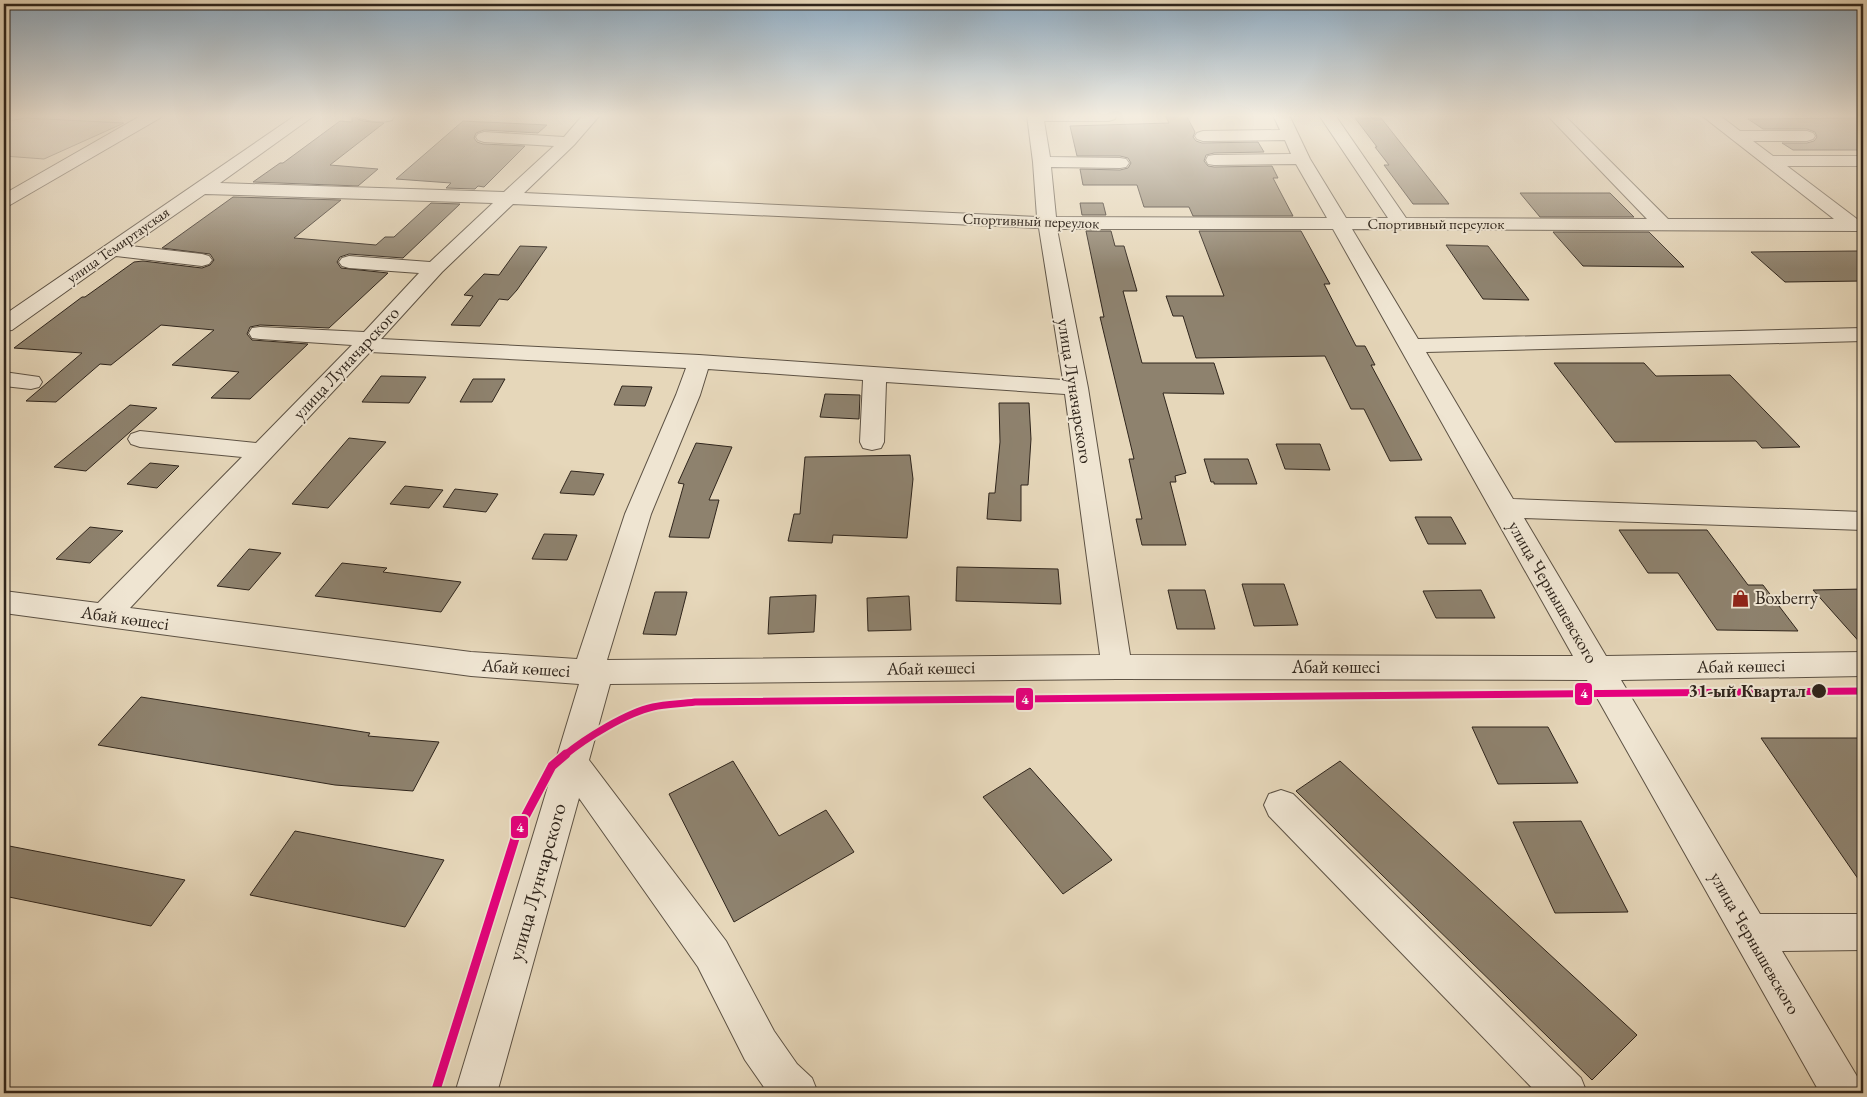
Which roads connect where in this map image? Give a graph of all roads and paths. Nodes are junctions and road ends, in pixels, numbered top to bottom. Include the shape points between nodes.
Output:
1 (65, 166) edge
2 (232, 166) edge
3 (542, 166) edge
4 (1042, 166) edge
5 (1308, 166) edge
6 (1362, 166) edge
7 (1606, 166) edge
8 (1775, 166) edge
9 (200, 188) junction
10 (508, 198) junction
11 (4, 201) edge
12 (1047, 223) junction
13 (1341, 223) junction
14 (1401, 224) junction
15 (1664, 224) junction
16 (1858, 225) edge
17 (112, 250) junction
18 (202, 260) dead end
19 (349, 262) dead end
20 (435, 268) junction
21 (4, 325) edge
22 (260, 333) dead end
23 (1863, 334) edge
24 (366, 342) junction
25 (1411, 346) junction
26 (699, 362) junction
27 (876, 374) junction
28 (4, 379) edge
29 (31, 382) dead end
30 (1076, 388) junction
31 (140, 439) dead end
32 (872, 442) dead end
33 (262, 451) junction
34 (1504, 508) junction
35 (1863, 521) edge
36 (4, 602) edge
37 (104, 616) junction
38 (1863, 664) edge
39 (1117, 666) junction
40 (1596, 668) junction
41 (593, 672) junction
42 (572, 763) junction
43 (1281, 805) dead end
44 (1863, 932) edge
45 (1750, 933) junction
46 (476, 1093) edge
47 (797, 1093) edge
48 (1566, 1093) edge
49 (1843, 1093) edge

1 - 11 street
2 - 9 street, улица Темиртауская
3 - 10 street, улица Луначарского
4 - 12 street, улица Луначарского
5 - 13 street, улица Чернышевского
6 - 14 street
7 - 15 street
8 - 16 street
9 - 10 street, Спортивный переулок
9 - 17 street, улица Темиртауская
10 - 12 street, Спортивный переулок
10 - 20 street, улица Луначарского
12 - 13 street, Спортивный переулок
12 - 30 street, улица Луначарского
13 - 14 street, Спортивный переулок
13 - 25 street, улица Чернышевского
14 - 15 street, Спортивный переулок
15 - 16 street, Спортивный переулок
17 - 18 street
17 - 21 street, улица Темиртауская
19 - 20 street
20 - 24 street, улица Луначарского
22 - 24 street
23 - 25 street
24 - 26 street
24 - 33 street, улица Луначарского
25 - 34 street, улица Чернышевского
26 - 27 street
26 - 41 street via 638,514
27 - 30 street
27 - 32 street
28 - 29 street
30 - 39 street, улица Луначарского
31 - 33 street
33 - 37 street, улица Луначарского
34 - 35 street
34 - 40 street, улица Чернышевского
36 - 37 street, Абай көшесі
37 - 41 street, Абай көшесі via 471,664
38 - 40 street, Абай көшесі
39 - 40 street, Абай көшесі
39 - 41 street, Абай көшесі
40 - 45 street, улица Чернышевского
41 - 42 street, улица Лунчарского
42 - 46 street, улица Лунчарского
42 - 47 street via 713,956 757,1041 782,1081
43 - 48 street
44 - 45 street
45 - 49 street, улица Чернышевского

